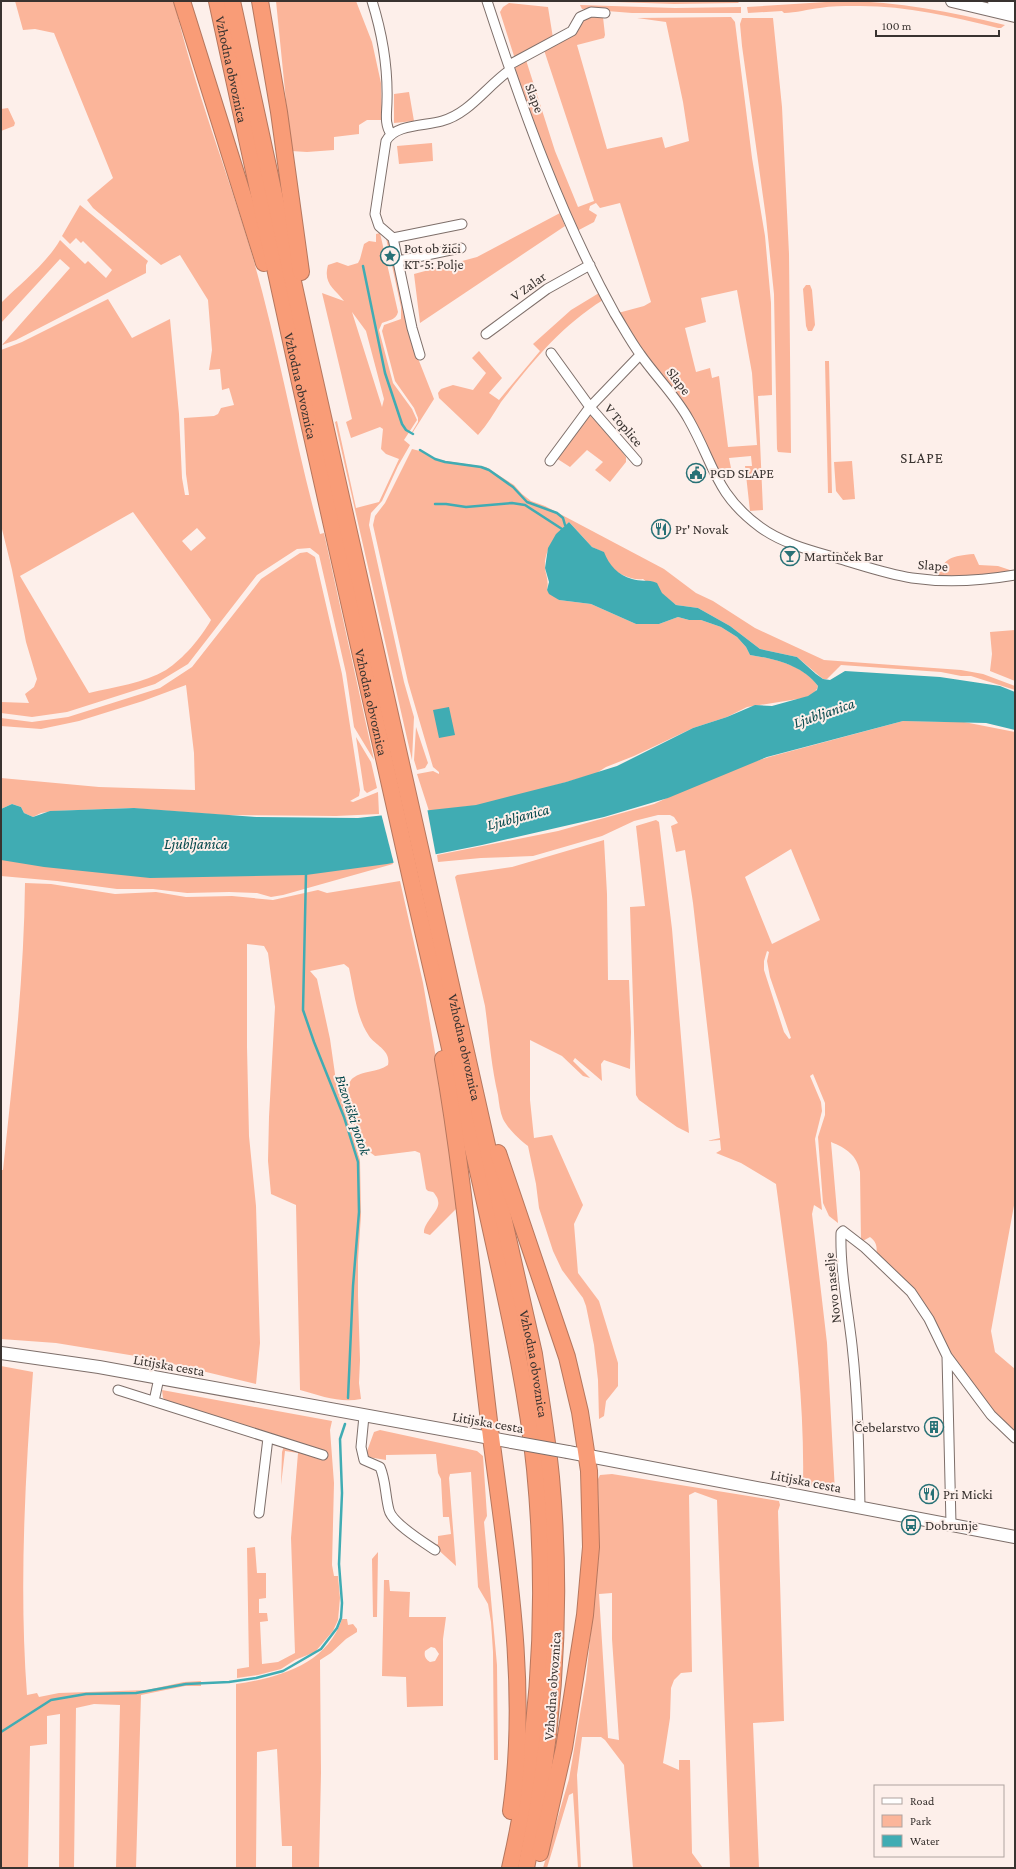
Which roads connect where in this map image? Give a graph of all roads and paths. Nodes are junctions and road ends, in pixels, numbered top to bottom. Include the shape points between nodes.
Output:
1 (182, 1) edge
2 (217, 1) edge
3 (232, 1) edge
4 (372, 1) edge
5 (486, 1) edge
6 (952, 1) edge
7 (994, 1) edge
8 (260, 2) edge
9 (1015, 6) edge
10 (605, 14) dead end
11 (1015, 16) edge
12 (510, 68) junction
13 (391, 134) junction
14 (462, 224) dead end
15 (393, 238) junction
16 (461, 248) dead end
17 (398, 261) junction
18 (590, 265) junction
19 (288, 330) junction
20 (486, 334) dead end
21 (307, 346) junction
22 (551, 353) dead end
23 (420, 354) dead end
24 (640, 355) junction
25 (590, 406) junction
26 (550, 461) dead end
27 (637, 461) dead end
28 (1015, 574) edge
29 (395, 769) junction
30 (417, 869) junction
31 (435, 982) junction
32 (470, 1067) junction
33 (1, 1353) edge
34 (947, 1356) junction
35 (159, 1378) junction
36 (118, 1390) dead end
37 (154, 1401) junction
38 (364, 1416) junction
39 (268, 1438) junction
40 (491, 1438) junction
41 (1015, 1438) edge
42 (587, 1455) junction
43 (323, 1456) dead end
44 (860, 1507) junction
45 (258, 1513) dead end
46 (951, 1524) junction
47 (1015, 1537) edge
48 (434, 1550) dead end
49 (502, 1868) edge
50 (510, 1868) edge
51 (526, 1868) edge
52 (536, 1868) edge

1 - 19 highway via 267,272 276,314
2 - 19 highway, Vzhodna obvoznica
3 - 21 highway, Vzhodna obvoznica
4 - 13 street via 383,48 387,84 386,123
5 - 12 street, Slape
6 - 11 main road
7 - 9 main road
8 - 21 highway via 311,325
10 - 12 street via 591,12 580,17 572,30
12 - 13 street via 455,116
12 - 18 street, Slape via 546,168
13 - 15 street via 386,141 375,209 379,226
14 - 15 street
15 - 17 street
16 - 17 street
17 - 23 street
18 - 20 street, V Zalar via 547,289
18 - 24 street, Slape
19 - 29 highway, Vzhodna obvoznica
21 - 29 highway, Vzhodna obvoznica
22 - 25 street, V Toplice
24 - 25 street, V Toplice
24 - 28 street, Slape via 662,380 689,420 725,493 761,528 812,551 911,578 968,581
25 - 26 street, V Toplice
25 - 27 street, V Toplice
29 - 30 highway
30 - 31 highway, Vzhodna obvoznica
30 - 32 highway, Vzhodna obvoznica
31 - 40 highway via 433,1008 447,1080
31 - 50 highway, Vzhodna obvoznica via 519,1357 537,1492 541,1579 539,1666 530,1759
32 - 42 highway via 481,1083 495,1143 568,1357
32 - 51 highway, Vzhodna obvoznica via 534,1354 546,1432 555,1527 556,1615 552,1702 541,1789
33 - 35 main road, Litijska cesta
34 - 41 street, Novo naselje via 991,1415
34 - 44 street, Novo naselje via 929,1319 911,1292 865,1248 842,1232 857,1406
34 - 46 street, Novo naselje
35 - 37 street
35 - 38 main road, Litijska cesta
36 - 37 street
37 - 39 street
38 - 40 main road, Litijska cesta
38 - 48 street via 361,1447 364,1460 380,1467 389,1511 394,1520
39 - 43 street
39 - 45 street
40 - 42 main road, Litijska cesta, bridge
40 - 49 highway via 514,1622 518,1708 514,1794
42 - 44 main road, Litijska cesta
42 - 52 highway via 591,1547 585,1615 564,1748
44 - 46 main road, Litijska cesta
46 - 47 main road, Litijska cesta

